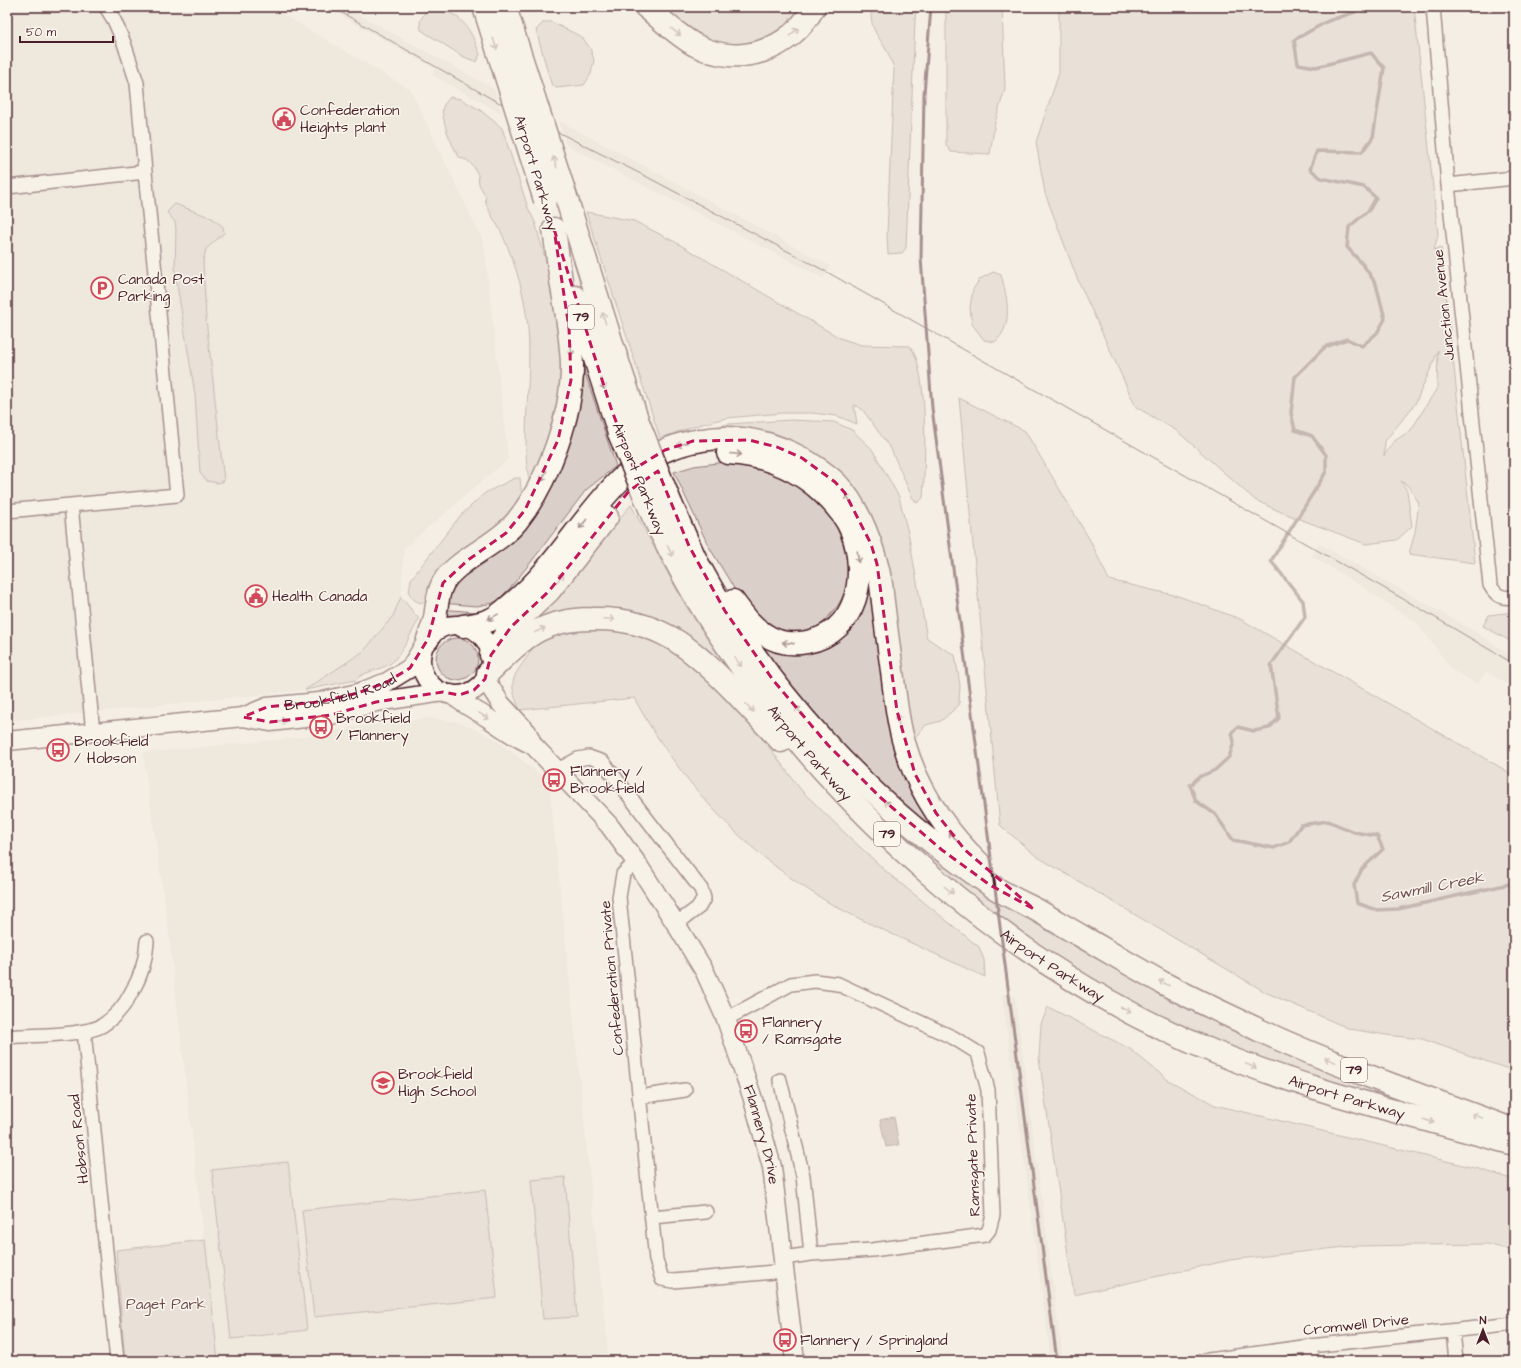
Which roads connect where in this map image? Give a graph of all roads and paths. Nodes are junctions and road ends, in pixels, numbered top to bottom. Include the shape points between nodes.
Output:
1 (106, 7) edge
2 (484, 7) edge
3 (505, 7) edge
4 (646, 7) edge
5 (814, 7) edge
6 (1433, 7) edge
7 (144, 172) junction
8 (1514, 178) edge
9 (1448, 185) junction
10 (7, 187) edge
11 (554, 229) junction
12 (671, 504) junction
13 (71, 505) junction
14 (7, 512) edge
15 (1514, 597) edge
16 (464, 626) junction
17 (426, 643) junction
18 (488, 669) junction
19 (447, 693) junction
20 (243, 717) junction
21 (93, 733) junction
22 (7, 741) edge
23 (533, 745) junction
24 (558, 770) junction
25 (636, 862) junction
26 (923, 868) junction
27 (1034, 909) junction
28 (676, 924) junction
29 (147, 941) dead end
30 (726, 1019) junction
31 (84, 1031) junction
32 (7, 1037) edge
33 (780, 1080) dead end
34 (685, 1090) dead end
35 (639, 1097) junction
36 (1514, 1130) edge
37 (1514, 1144) edge
38 (706, 1212) dead end
39 (652, 1217) junction
40 (811, 1254) junction
41 (784, 1265) junction
42 (1514, 1324) edge
43 (1453, 1330) junction
44 (1310, 1346) junction
45 (117, 1361) edge
46 (795, 1361) edge
47 (1201, 1361) edge
48 (1312, 1361) edge
49 (1456, 1361) edge

1 - 7 street via 124,43 137,83
2 -> 11 highway, Airport Parkway / 79, bridge
12 -> 3 highway, Airport Parkway / 79, bridge via 638,422
4 -> 5 highway via 685,39 709,51 734,55 755,53 775,46 798,30
6 - 9 street, Junction Avenue
7 - 10 street
7 - 13 street via 177,495
8 - 9 street
9 - 15 street, Junction Avenue via 1490,585 1498,596
11 -> 17 highway via 572,365 569,395 558,440 535,493 516,522 506,533 453,572 443,583 438,594 433,626
11 -> 26 highway, Airport Parkway / 79, bridge via 620,434 673,558 736,660 770,706 812,758
18 -> 12 highway via 511,627 549,592 629,492 671,464 711,453 750,456 775,462 802,476 827,496 838,509 856,545 859,572 855,599 844,622 828,636 801,644 777,641 764,634 746,618 732,600
27 -> 12 highway, Airport Parkway / 79 via 990,885 942,850 881,798 828,745 773,680 742,636 699,565
13 - 14 street
13 - 21 street
16 - 17 street via 444,627
16 - 18 street via 480,634 486,641
27 -> 16 highway via 965,850 936,813 921,787 909,760 900,727 881,584 871,544 845,492 802,458 764,443 734,439 693,441 665,450 622,478 598,504 538,581 525,593 491,620
17 - 19 street via 422,655 424,673 428,681
17 - 20 street, Brookfield Road via 410,668 387,682 358,693 319,702 267,707
18 - 19 street via 474,690 459,694
18 - 23 street, Flannery Drive via 501,704 527,732
18 -> 26 highway via 542,628 557,624 584,619 617,619 660,632 686,647 709,665 813,774 861,819
20 -> 19 street, Brookfield Road via 270,722 330,715 376,702
19 -> 23 street, Flannery Drive via 519,739
20 - 21 street, Brookfield Road
21 - 22 street, Brookfield Road
23 - 24 street, Flannery Drive
24 - 25 street, Flannery Drive via 609,824
24 - 28 street via 578,759 589,757 603,762 651,823 701,889 704,898 699,907
25 - 28 street, Flannery Drive
25 - 35 street, Confederation Private via 623,874 619,897
26 -> 37 highway, Airport Parkway / 79 via 974,911 1049,964 1129,1012 1185,1039 1297,1083
36 -> 27 highway, Airport Parkway / 79 via 1367,1076 1262,1031 1163,983
28 - 30 street, Flannery Drive via 705,972
29 - 31 street via 139,981 124,1006 103,1025
30 - 40 street, Ramsgate Private via 791,984 816,981 838,984 954,1038 978,1053 988,1090 993,1215 990,1230 984,1235 972,1237 872,1250
30 - 41 street, Flannery Drive via 772,1167
31 - 32 street
31 - 45 street, Hobson Road
33 - 40 street, Flannery Drive via 803,1176
34 - 35 street
35 - 39 street, Confederation Private
38 - 39 street
39 - 41 street, Confederation Private via 656,1260 662,1279 673,1281
40 - 41 street, Ramsgate Private
41 - 46 street, Flannery Drive
42 - 43 street, Cromwell Drive
43 - 44 street, Cromwell Drive
43 - 49 street
44 - 47 street, Cromwell Drive
44 - 48 street

